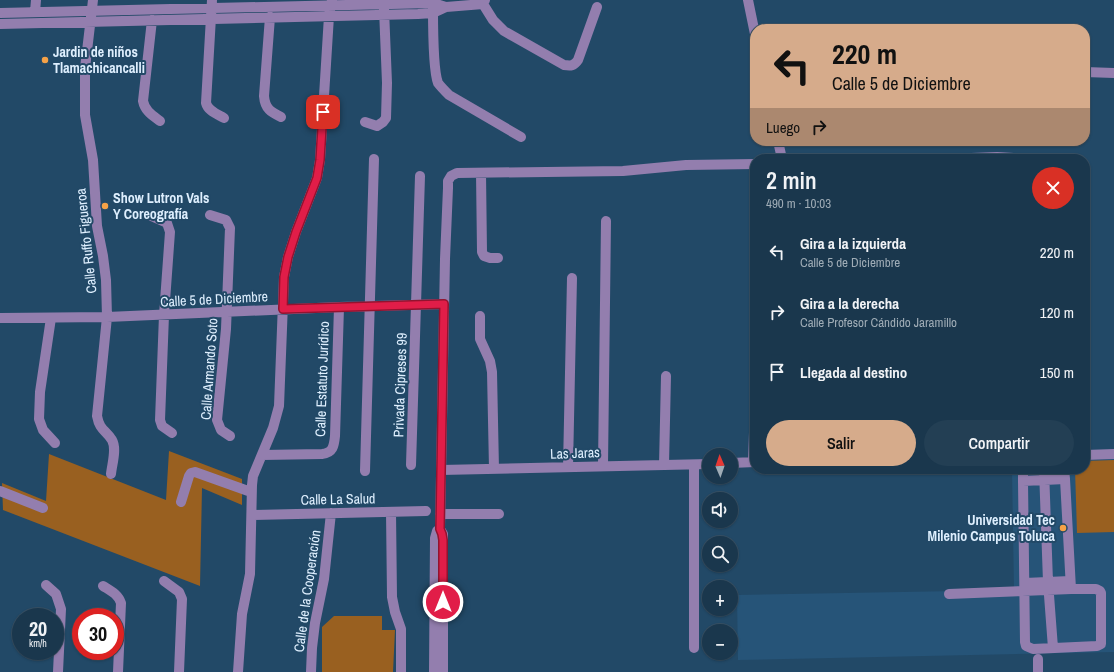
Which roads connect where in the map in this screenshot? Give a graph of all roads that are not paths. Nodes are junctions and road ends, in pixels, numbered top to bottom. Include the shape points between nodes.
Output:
1 (36, 0) edge
2 (94, 0) edge
3 (748, 0) edge
4 (384, 2) edge
5 (484, 2) edge
6 (268, 3) edge
7 (332, 3) edge
8 (211, 4) edge
9 (151, 5) edge
10 (433, 5) edge
11 (597, 6) dead end
12 (92, 11) junction
13 (35, 12) junction
14 (0, 13) edge
15 (384, 15) junction
16 (330, 16) junction
17 (270, 17) junction
18 (211, 19) junction
19 (152, 20) junction
20 (90, 21) junction
21 (0, 24) edge
22 (753, 24) edge
23 (1090, 72) edge
24 (1114, 73) edge
25 (281, 117) dead end
26 (224, 118) dead end
27 (160, 121) dead end
28 (365, 122) dead end
29 (521, 137) dead end
30 (374, 159) dead end
31 (750, 164) edge
32 (481, 173) junction
33 (420, 176) dead end
34 (148, 214) dead end
35 (210, 215) dead end
36 (606, 221) dead end
37 (498, 258) dead end
38 (572, 278) dead end
39 (444, 304) junction
40 (416, 305) junction
41 (370, 306) junction
42 (339, 307) junction
43 (283, 309) junction
44 (226, 312) junction
45 (164, 315) junction
46 (480, 316) dead end
47 (107, 317) junction
48 (0, 318) edge
49 (51, 318) junction
50 (666, 376) dead end
51 (172, 433) dead end
52 (230, 436) dead end
53 (55, 443) dead end
54 (1114, 454) edge
55 (262, 455) junction
56 (1090, 455) edge
57 (750, 462) edge
58 (738, 463) edge
59 (694, 464) junction
60 (702, 464) edge
61 (411, 465) dead end
62 (664, 465) junction
63 (603, 466) junction
64 (568, 467) junction
65 (494, 469) junction
66 (441, 470) junction
67 (364, 471) dead end
68 (111, 474) dead end
69 (1023, 474) edge
70 (1044, 474) edge
71 (1064, 474) edge
72 (1045, 480) junction
73 (1024, 481) junction
74 (0, 491) edge
75 (251, 492) junction
76 (181, 502) dead end
77 (43, 508) dead end
78 (426, 511) dead end
79 (391, 512) junction
80 (331, 513) junction
81 (440, 514) junction
82 (499, 514) dead end
83 (252, 515) junction
84 (440, 529) junction
85 (164, 581) dead end
86 (46, 585) dead end
87 (1070, 585) junction
88 (103, 586) dead end
89 (1049, 586) junction
90 (1025, 587) junction
91 (949, 594) dead end
92 (694, 648) dead end
93 (1053, 648) junction
94 (1038, 659) dead end
95 (58, 672) edge
96 (118, 672) edge
97 (178, 672) edge
98 (238, 672) edge
99 (311, 672) edge
100 (401, 672) edge
101 (434, 672) edge
102 (443, 672) edge
103 (1038, 672) edge

1 - 13 street
2 - 12 street, Calle Ruffo Figueroa
3 - 22 street
4 - 7 street
4 - 10 street
4 - 15 street
5 - 10 street via 446,7
5 - 11 street via 493,20 504,31 570,66 578,60
6 - 7 street
6 - 8 street
7 - 16 street
8 - 9 street
8 - 18 street
9 - 12 street
10 - 15 street via 418,14
10 - 29 street via 435,67 441,87
12 - 13 street
12 - 20 street, Calle Ruffo Figueroa
13 - 14 street
15 - 16 street
15 - 28 street via 386,118 377,126
16 - 17 street
16 - 43 street via 320,160 317,178 288,257 284,277
17 - 18 street
17 - 25 street via 264,96 267,108
18 - 19 street
18 - 26 street via 206,103 210,110
19 - 20 street
19 - 27 street via 143,100 144,107
20 - 21 street
20 - 47 street, Calle Ruffo Figueroa via 85,68 85,115 93,160 97,226 106,275
23 - 24 street
30 - 41 street
31 - 32 street via 686,165 623,171
32 - 37 street via 482,252 486,257
32 - 39 street via 453,174 448,181
33 - 40 street, Privada Cipreses 99
34 - 45 street via 164,221 169,227
35 - 44 street, Calle Armando Soto via 226,220 230,228
36 - 63 street
38 - 64 street
39 - 40 street, Calle 5 de Diciembre
39 - 66 street
40 - 41 street, Calle 5 de Diciembre
40 - 61 street, Privada Cipreses 99
41 - 42 street, Calle 5 de Diciembre
41 - 67 street
42 - 43 street, Calle 5 de Diciembre
42 - 55 street, Calle Estatuto Jurídico via 335,436 331,451 322,454
43 - 44 street, Calle 5 de Diciembre
43 - 55 street via 279,406
44 - 45 street, Calle 5 de Diciembre
44 - 52 street, Calle Armando Soto via 217,420 220,430
45 - 47 street, Calle 5 de Diciembre
45 - 51 street via 160,420 162,426
46 - 65 street via 480,339 492,372
47 - 49 street, Calle 5 de Diciembre
47 - 68 street, Calle Ruffo Figueroa via 97,416 100,427 114,446
48 - 49 street, Calle 5 de Diciembre
49 - 53 street via 40,392 39,419 43,430
50 - 62 street
54 - 56 street
55 - 75 street via 253,476
57 - 58 street
59 - 60 street, Las Jaras
59 - 62 street, Las Jaras
59 - 92 street
62 - 63 street, Las Jaras
63 - 64 street, Las Jaras
64 - 65 street, Las Jaras
65 - 66 street, Las Jaras
66 - 81 street
69 - 73 street
70 - 72 street
71 - 72 street
71 - 87 street
72 - 73 street
72 - 89 street
73 - 90 street
74 - 77 street
75 - 76 street via 195,472 189,476
75 - 83 street
78 - 79 street, Calle La Salud
79 - 80 street, Calle La Salud
79 - 100 street via 392,597 401,628
80 - 83 street, Calle La Salud
80 - 99 street, Calle de la Cooperación via 324,579 315,624
81 - 82 street
81 - 84 street
83 - 98 street via 250,574 242,614
84 - 101 street via 435,538
84 - 102 street via 443,540
85 - 97 street via 179,592 182,599
86 - 95 street via 56,594 61,610
87 - 89 street
87 - 93 street via 1098,590 1101,593 1101,644
88 - 96 street via 115,593 121,603
89 - 90 street
89 - 93 street
90 - 91 street
90 - 93 street via 1026,646 1034,650
94 - 103 street

